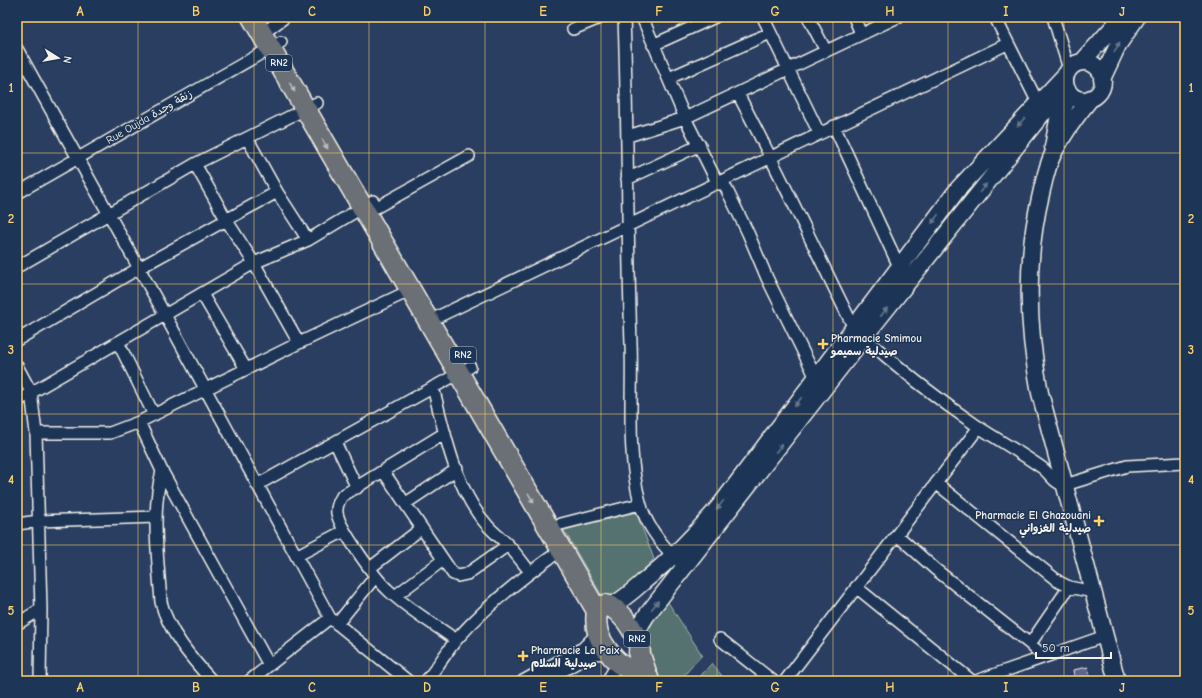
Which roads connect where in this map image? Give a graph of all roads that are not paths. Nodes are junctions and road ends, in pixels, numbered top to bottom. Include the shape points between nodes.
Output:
1 (602, 17) edge
2 (624, 17) edge
3 (642, 17) edge
4 (715, 17) edge
5 (763, 17) edge
6 (808, 17) edge
7 (854, 17) edge
8 (898, 17) edge
9 (995, 17) edge
10 (1052, 17) edge
11 (1122, 17) edge
12 (1137, 17) edge
13 (270, 29) edge
14 (573, 29) dead end
15 (770, 33) junction
16 (861, 34) junction
17 (1008, 44) junction
18 (653, 45) junction
19 (17, 48) edge
20 (826, 51) junction
21 (1073, 68) junction
22 (788, 69) junction
23 (669, 78) junction
24 (1102, 80) junction
25 (1069, 93) junction
26 (738, 94) junction
27 (1090, 98) junction
28 (1050, 106) junction
29 (312, 107) junction
30 (685, 118) junction
31 (834, 126) junction
32 (820, 133) junction
33 (628, 136) junction
34 (248, 138) junction
35 (700, 145) junction
36 (1053, 155) junction
37 (470, 156) dead end
38 (772, 158) junction
39 (78, 159) junction
40 (195, 164) junction
41 (627, 179) junction
42 (721, 183) junction
43 (277, 192) junction
44 (17, 193) edge
45 (371, 205) junction
46 (108, 214) junction
47 (227, 221) junction
48 (628, 227) junction
49 (308, 240) junction
50 (254, 263) junction
51 (17, 267) edge
52 (139, 268) junction
53 (906, 271) junction
54 (411, 290) junction
55 (202, 294) junction
56 (165, 315) junction
57 (435, 318) junction
58 (859, 332) junction
59 (17, 340) edge
60 (118, 342) junction
61 (299, 343) junction
62 (17, 366) edge
63 (246, 369) junction
64 (465, 369) junction
65 (821, 382) junction
66 (433, 387) junction
67 (205, 389) junction
68 (31, 392) junction
69 (17, 401) edge
70 (154, 415) junction
71 (139, 422) junction
72 (979, 427) junction
73 (36, 433) junction
74 (445, 433) junction
75 (335, 442) junction
76 (1185, 463) edge
77 (756, 468) junction
78 (457, 469) junction
79 (162, 471) junction
80 (383, 471) junction
81 (936, 484) junction
82 (257, 485) junction
83 (1065, 485) junction
84 (357, 488) junction
85 (406, 503) junction
86 (640, 504) junction
87 (156, 517) junction
88 (39, 521) junction
89 (17, 524) edge
90 (561, 524) junction
91 (422, 528) junction
92 (344, 531) junction
93 (897, 535) junction
94 (508, 545) junction
95 (560, 550) junction
96 (296, 556) junction
97 (673, 556) junction
98 (443, 560) junction
99 (685, 567) junction
100 (530, 572) junction
101 (373, 573) junction
102 (652, 575) junction
103 (856, 587) junction
104 (1069, 587) junction
105 (668, 590) junction
106 (1094, 592) junction
107 (395, 596) junction
108 (606, 608) junction
109 (41, 609) junction
110 (333, 621) junction
111 (17, 624) edge
112 (598, 633) junction
113 (1105, 636) junction
114 (720, 639) dead end
115 (456, 640) junction
116 (1030, 644) junction
117 (638, 645) junction
118 (1044, 657) junction
119 (269, 665) junction
120 (629, 672) edge
121 (40, 681) edge
122 (212, 681) edge
123 (249, 681) edge
124 (408, 681) edge
125 (426, 681) edge
126 (522, 681) edge
127 (545, 681) edge
128 (607, 681) edge
129 (773, 681) edge
130 (785, 681) edge
131 (972, 681) edge
132 (976, 681) edge
133 (1116, 681) edge

1 - 14 street
2 - 33 street
3 - 18 street
4 - 18 street
5 - 15 street
6 - 20 street
7 - 16 street
8 - 16 street
9 - 17 street
10 - 21 street
11 - 21 street
24 -> 12 street via 1118,45
13 - 29 highway, RN2
13 - 39 street, Rue Oujda زنقة وجدة
15 - 22 street
15 - 23 street
16 - 20 street
17 - 28 street
17 - 31 street
18 - 23 street
19 - 39 street
20 - 22 street
21 - 24 street via 1096,67
21 - 25 street via 1065,83
21 - 28 street
22 - 26 street
22 - 32 street
23 - 30 street
24 - 27 street via 1101,89
25 - 27 street via 1077,99
25 - 28 street
26 - 30 street
26 - 38 street
27 - 36 street
28 - 36 street via 1055,133
28 - 53 street via 996,150 958,189
29 - 34 street
29 - 45 highway, RN2
30 - 33 street
30 - 35 street
31 - 32 street
31 - 53 street via 896,260
32 - 38 street
33 - 41 street
34 - 40 street
34 - 43 street
35 - 41 street
35 - 42 street
36 - 83 street via 1034,231 1029,301 1031,339 1040,393
37 - 45 street
38 - 42 street
38 - 58 street via 818,258
39 - 44 street, Rue Oujda زنقة وجدة
39 - 46 street
40 - 46 street
40 - 47 street
41 - 48 street
42 - 48 street
42 - 65 street
43 - 47 street
43 - 49 street
45 - 49 street
45 - 54 highway, RN2
45 - 57 highway, RN2
46 - 51 street
46 - 52 street
47 - 50 street
47 - 52 street
48 - 57 street
48 - 86 street via 633,455
49 - 50 street
50 - 55 street
50 - 61 street
52 - 56 street
52 - 59 street
53 - 58 street
54 - 57 highway, RN2
54 - 61 street
55 - 56 street
55 - 63 street
56 - 60 street
56 - 67 street
57 - 64 highway, RN2
58 - 65 street
58 - 72 street via 922,385
60 - 68 street
60 - 70 street
61 - 63 street
62 - 68 street
63 - 67 street
64 - 66 street
64 - 90 highway, RN2
64 -> 95 highway, RN2
65 - 77 street
66 - 74 street
66 - 75 street
67 - 70 street
67 - 82 street
68 - 69 street
68 - 73 street
70 - 71 street
71 - 73 street via 110,433
71 - 79 street
72 - 81 street
72 - 83 street
73 - 88 street
74 - 78 street
74 - 80 street
75 - 82 street
75 - 84 street
76 - 83 street via 1127,466
77 -> 97 street
77 - 99 street
78 - 85 street
78 - 94 street via 470,501 486,525
79 - 87 street via 157,489
79 - 119 street
80 - 84 street
80 - 85 street
81 - 93 street
81 - 104 street via 1043,570
82 - 96 street
83 - 106 street
84 - 92 street via 342,496 339,501 337,513
85 - 91 street
86 - 90 street
86 - 97 street via 652,531
87 - 88 street
87 - 122 street via 164,615 197,665
88 - 89 street
88 - 109 street
90 - 108 highway, RN2
91 - 98 street
91 - 101 street
92 - 96 street
92 - 101 street
93 - 103 street
93 - 116 street via 935,569
94 - 98 street via 462,576 453,574
94 - 100 street
95 - 100 street
95 - 108 highway, RN2
96 - 110 street
97 - 99 street
97 - 102 street
98 - 107 street
99 - 105 street
100 - 115 street
101 - 107 street
101 - 110 street
102 - 105 street
102 - 108 street
103 - 130 street
103 - 131 street
104 - 106 street
104 - 116 street
117 -> 105 street via 643,621
106 - 113 street
107 - 115 street
108 - 112 highway, RN2
108 - 117 highway, RN2 via 628,623
109 - 111 street
109 - 121 street
110 - 119 street
110 - 124 street
112 - 120 highway, RN2
112 - 126 street via 577,652
113 - 118 street
113 - 133 street
114 - 129 street
115 - 125 street
116 - 118 street
117 - 120 highway, RN2 via 637,663
118 - 132 street
119 - 123 street
120 - 127 street via 592,654
120 - 128 street

